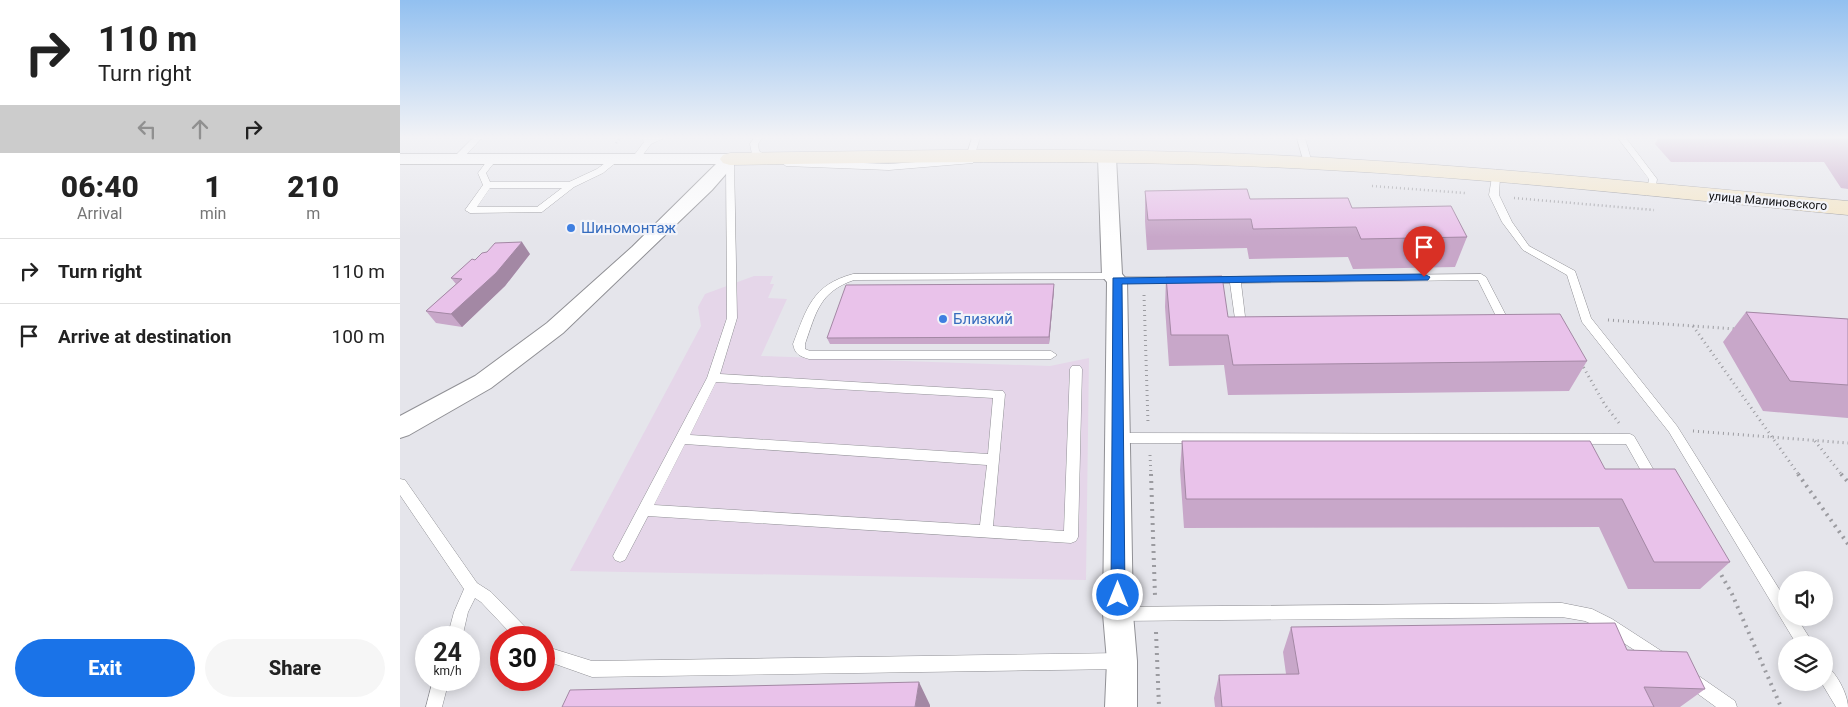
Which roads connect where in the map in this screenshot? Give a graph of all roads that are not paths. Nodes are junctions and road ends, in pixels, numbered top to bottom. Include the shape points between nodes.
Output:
1 (483, 171) edge
2 (600, 171) edge
3 (719, 171) edge
4 (730, 171) edge
5 (1109, 171) edge
6 (1415, 171) edge
7 (1647, 171) edge
8 (1496, 177) junction
9 (486, 185) junction
10 (571, 185) junction
11 (1652, 191) junction
12 (1848, 208) edge
13 (1123, 279) junction
14 (1235, 280) junction
15 (1499, 332) edge
16 (1252, 333) edge
17 (1051, 355) dead end
18 (1076, 369) dead end
19 (713, 378) junction
20 (400, 428) edge
21 (1118, 438) junction
22 (682, 439) junction
23 (994, 460) junction
24 (400, 484) edge
25 (1659, 489) edge
26 (644, 510) junction
27 (986, 532) junction
28 (620, 556) dead end
29 (472, 588) junction
30 (1778, 600) edge
31 (1118, 614) junction
32 (458, 626) edge
33 (514, 626) edge
34 (555, 657) edge
35 (1122, 661) junction
36 (1833, 688) edge
37 (438, 691) edge
38 (434, 707) edge
39 (1121, 707) edge
40 (1729, 707) edge
41 (1845, 707) edge

1 - 9 lane
2 - 10 lane
3 - 20 street via 639,251 554,328 483,382
4 - 19 lane via 732,318
5 - 13 street
6 - 8 street, улица Малиновского
7 - 11 lane via 1653,179
8 - 11 street, улица Малиновского
8 - 30 lane via 1494,195 1507,222 1526,248 1571,273 1586,319 1673,429
9 - 10 lane
9 - 10 lane via 470,210 539,210
11 - 12 street, улица Малиновского
13 - 14 lane
13 - 17 lane via 853,277 820,293 799,344 800,351 809,355
13 - 21 street
14 - 15 lane via 1481,277 1509,332
14 - 16 lane via 1242,333
18 - 27 lane via 1071,537
19 - 22 lane
19 - 23 lane via 999,394
21 - 25 lane via 1630,439
21 - 31 street
22 - 23 lane
22 - 26 lane
23 - 27 lane
24 - 29 lane
26 - 27 lane
26 - 28 lane
29 - 32 lane
29 - 33 lane via 486,597
31 - 35 street
31 - 40 lane via 1562,610 1587,614 1607,624
34 - 35 lane via 592,669
35 - 39 street
36 - 41 lane
37 - 38 lane

